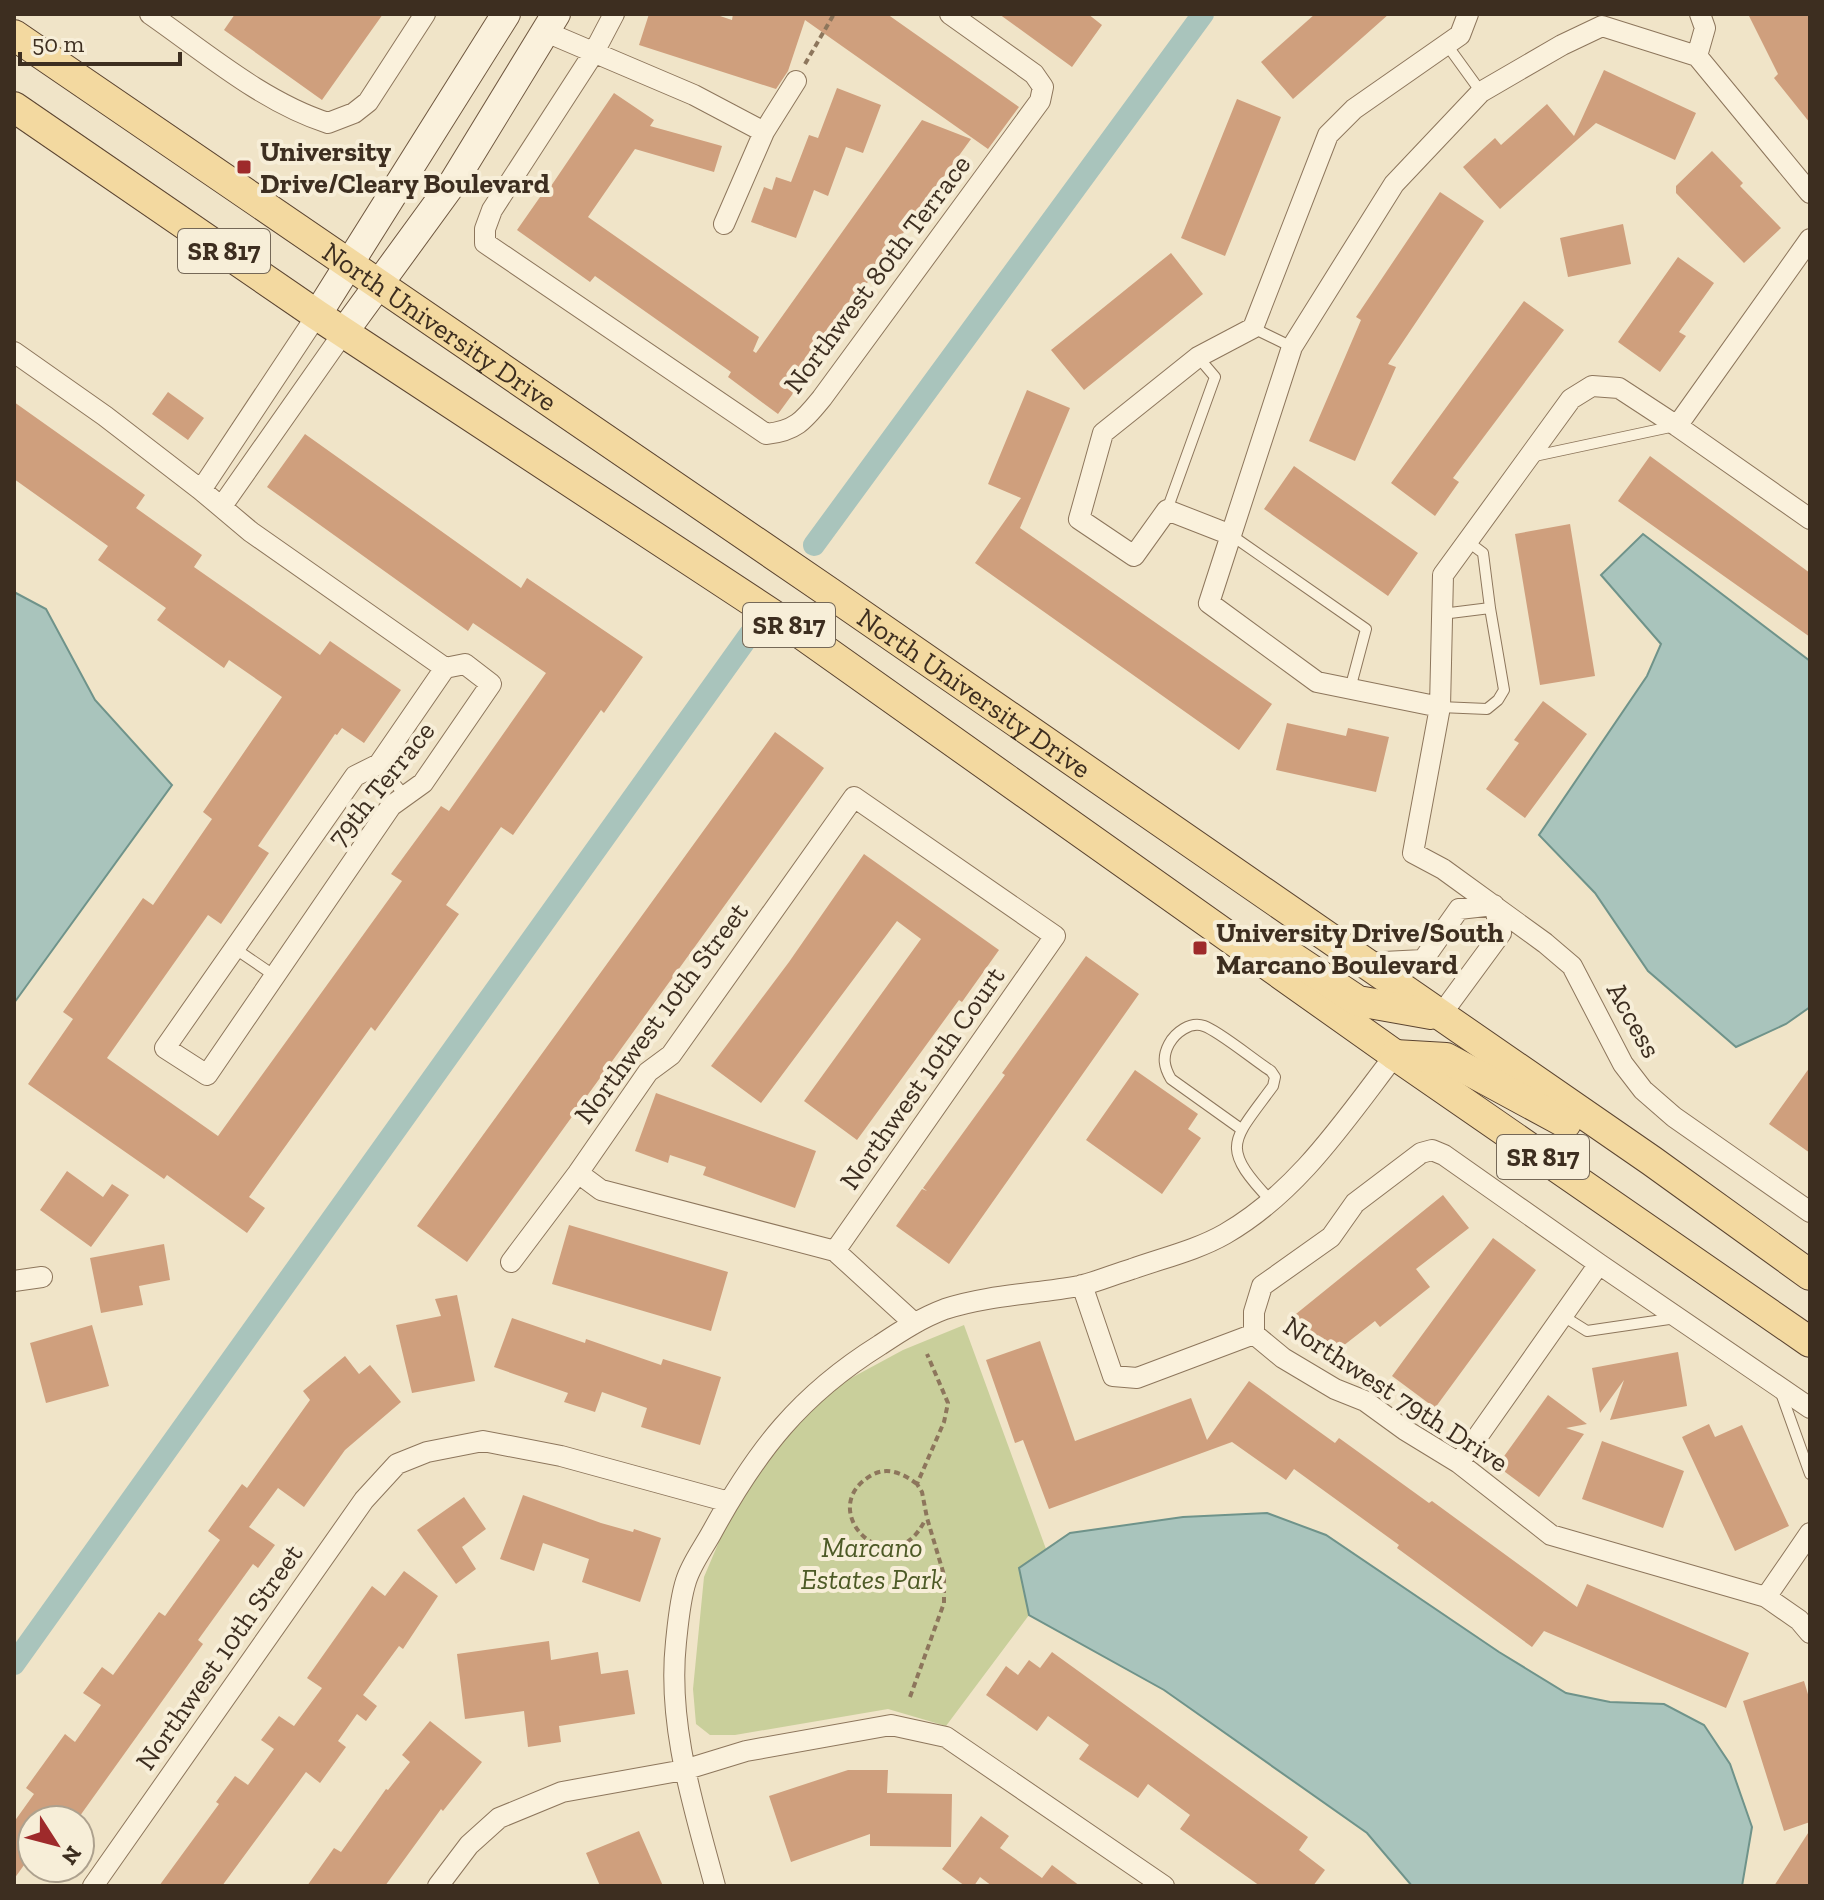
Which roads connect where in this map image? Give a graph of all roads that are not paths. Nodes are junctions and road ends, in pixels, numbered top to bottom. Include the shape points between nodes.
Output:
1 (150, 14) edge
2 (425, 14) edge
3 (506, 14) edge
4 (614, 14) edge
5 (950, 14) edge
6 (1468, 14) edge
7 (1700, 14) edge
8 (551, 23) edge
9 (14, 35) edge
10 (1454, 40) junction
11 (593, 54) junction
12 (1697, 56) junction
13 (796, 81) road end
14 (1481, 92) junction
15 (14, 107) edge
16 (764, 132) junction
17 (1810, 193) edge
18 (724, 224) dead end
19 (1810, 239) edge
20 (348, 264) junction
21 (379, 285) junction
22 (317, 315) junction
23 (1253, 328) junction
24 (344, 332) junction
25 (1292, 347) junction
26 (14, 352) edge
27 (1198, 357) junction
28 (1677, 426) junction
29 (1528, 457) junction
30 (201, 490) junction
31 (222, 506) junction
32 (1167, 510) junction
33 (1810, 519) edge
34 (1231, 535) junction
35 (1467, 541) junction
36 (1490, 608) junction
37 (1442, 614) junction
38 (445, 668) junction
39 (1350, 689) junction
40 (1440, 707) junction
41 (379, 764) junction
42 (405, 796) junction
43 (854, 797) joint
44 (1105, 849) junction
45 (1494, 905) junction
46 (234, 948) junction
47 (1364, 963) junction
48 (275, 976) junction
49 (1440, 1016) junction
50 (1395, 1055) junction
51 (1241, 1129) junction
52 (1652, 1161) junction
53 (578, 1173) junction
54 (1271, 1201) junction
55 (1810, 1212) edge
56 (835, 1251) junction
57 (511, 1262) dead end
58 (1599, 1264) junction
59 (1810, 1275) edge
60 (42, 1277) dead end
61 (14, 1281) edge
62 (1082, 1285) junction
63 (1563, 1316) junction
64 (1678, 1318) junction
65 (914, 1323) junction
66 (1254, 1334) junction
67 (1810, 1342) edge
68 (1779, 1387) junction
69 (1810, 1408) edge
70 (1459, 1463) junction
71 (1810, 1474) edge
72 (729, 1502) junction
73 (1810, 1533) edge
74 (1766, 1597) junction
75 (1810, 1633) edge
76 (684, 1770) junction
77 (93, 1886) edge
78 (438, 1886) edge
79 (715, 1886) edge
80 (1164, 1886) edge

1 - 2 street via 264,92 328,123 368,102
3 - 20 street
4 - 11 street
5 - 11 street, Northwest 80th Terrace via 1034,74 1043,87 1040,101 822,398 786,432 766,434 485,243 492,210
6 - 10 street
7 - 12 street via 1705,28
8 - 11 street
8 - 21 street via 454,181
9 - 20 main road, North University Drive / SR 817
10 - 14 lane
10 - 23 street via 1354,109 1328,135
11 - 16 street via 694,95
12 - 14 street via 1602,26
12 - 17 street
13 - 16 street
14 - 25 street via 1394,184
15 - 22 main road, North University Drive / SR 817
16 - 18 street
19 - 28 street
20 - 21 main road, North University Drive / SR 817
20 - 22 street
21 - 24 street
21 - 47 main road, North University Drive / SR 817
22 - 24 main road, North University Drive / SR 817
22 - 30 street
23 - 25 lane
23 - 27 street
24 - 31 street
24 - 44 main road, North University Drive / SR 817 via 796,630
25 - 34 street
26 - 30 street
27 - 32 lane via 1215,377
27 - 32 street via 1103,433 1079,519 1134,556
28 - 29 lane
28 - 29 street via 1619,388 1592,386 1571,399
28 - 33 street
29 - 35 street
30 - 31 street
31 - 38 street
32 - 34 street
34 - 39 lane via 1366,629
34 - 39 street via 1209,603 1317,682
35 - 36 lane via 1483,553
35 - 37 street via 1443,575
36 - 37 lane
36 - 40 lane via 1504,690 1487,709
37 - 40 street
38 - 41 street, 79th Terrace
38 - 42 street, 79th Terrace via 465,664 491,684 423,783
39 - 40 street
40 - 45 street, Access via 1413,853
41 - 42 lane
41 - 46 street, 79th Terrace via 355,776
42 - 48 street, 79th Terrace via 391,806
43 - 53 street, Northwest 10th Street via 671,1055 648,1072
43 - 56 street, Northwest 10th Court via 1055,936
44 - 49 main road via 1130,849 1358,1001
44 - 50 main road, North University Drive / SR 817
45 - 47 street via 1459,909 1423,960
45 - 49 street via 1501,933
45 - 55 street, Access via 1572,966 1623,1064 1643,1090
46 - 48 lane
46 - 48 street, 79th Terrace via 165,1048 207,1075
47 - 49 main road, North University Drive / SR 817
49 - 52 main road, North University Drive / SR 817
50 - 52 main road via 1446,1058 1616,1150
50 - 54 street via 1313,1161
50 - 67 main road, North University Drive / SR 817
51 - 51 lane via 1273,1086 1271,1071 1203,1025 1173,1035 1164,1067 1171,1079
51 - 54 lane via 1235,1148 1238,1162
52 - 59 main road, North University Drive / SR 817
53 - 56 street via 601,1190
53 - 57 street, Northwest 10th Street
54 - 62 street via 1222,1236
56 - 65 street
58 - 63 street
58 - 64 street
58 - 66 street via 1432,1150 1355,1203 1331,1237 1262,1286
60 - 61 street
62 - 65 street via 967,1302
62 - 66 street via 1113,1376 1137,1378
63 - 64 lane via 1587,1331
63 - 70 street
64 - 68 street
65 - 72 street via 852,1362 800,1407 776,1432
66 - 70 street, Northwest 79th Drive via 1283,1358 1365,1401
68 - 69 street
68 - 71 lane
70 - 74 street, Northwest 79th Drive via 1551,1535
72 - 76 street via 686,1581 676,1644
72 - 77 street, Northwest 10th Street via 561,1456 483,1441 397,1464 364,1500
73 - 74 street
74 - 75 street, Northwest 79th Drive
76 - 78 street via 562,1792 499,1818 469,1845
76 - 79 street
76 - 80 street via 746,1751 891,1725 946,1737

